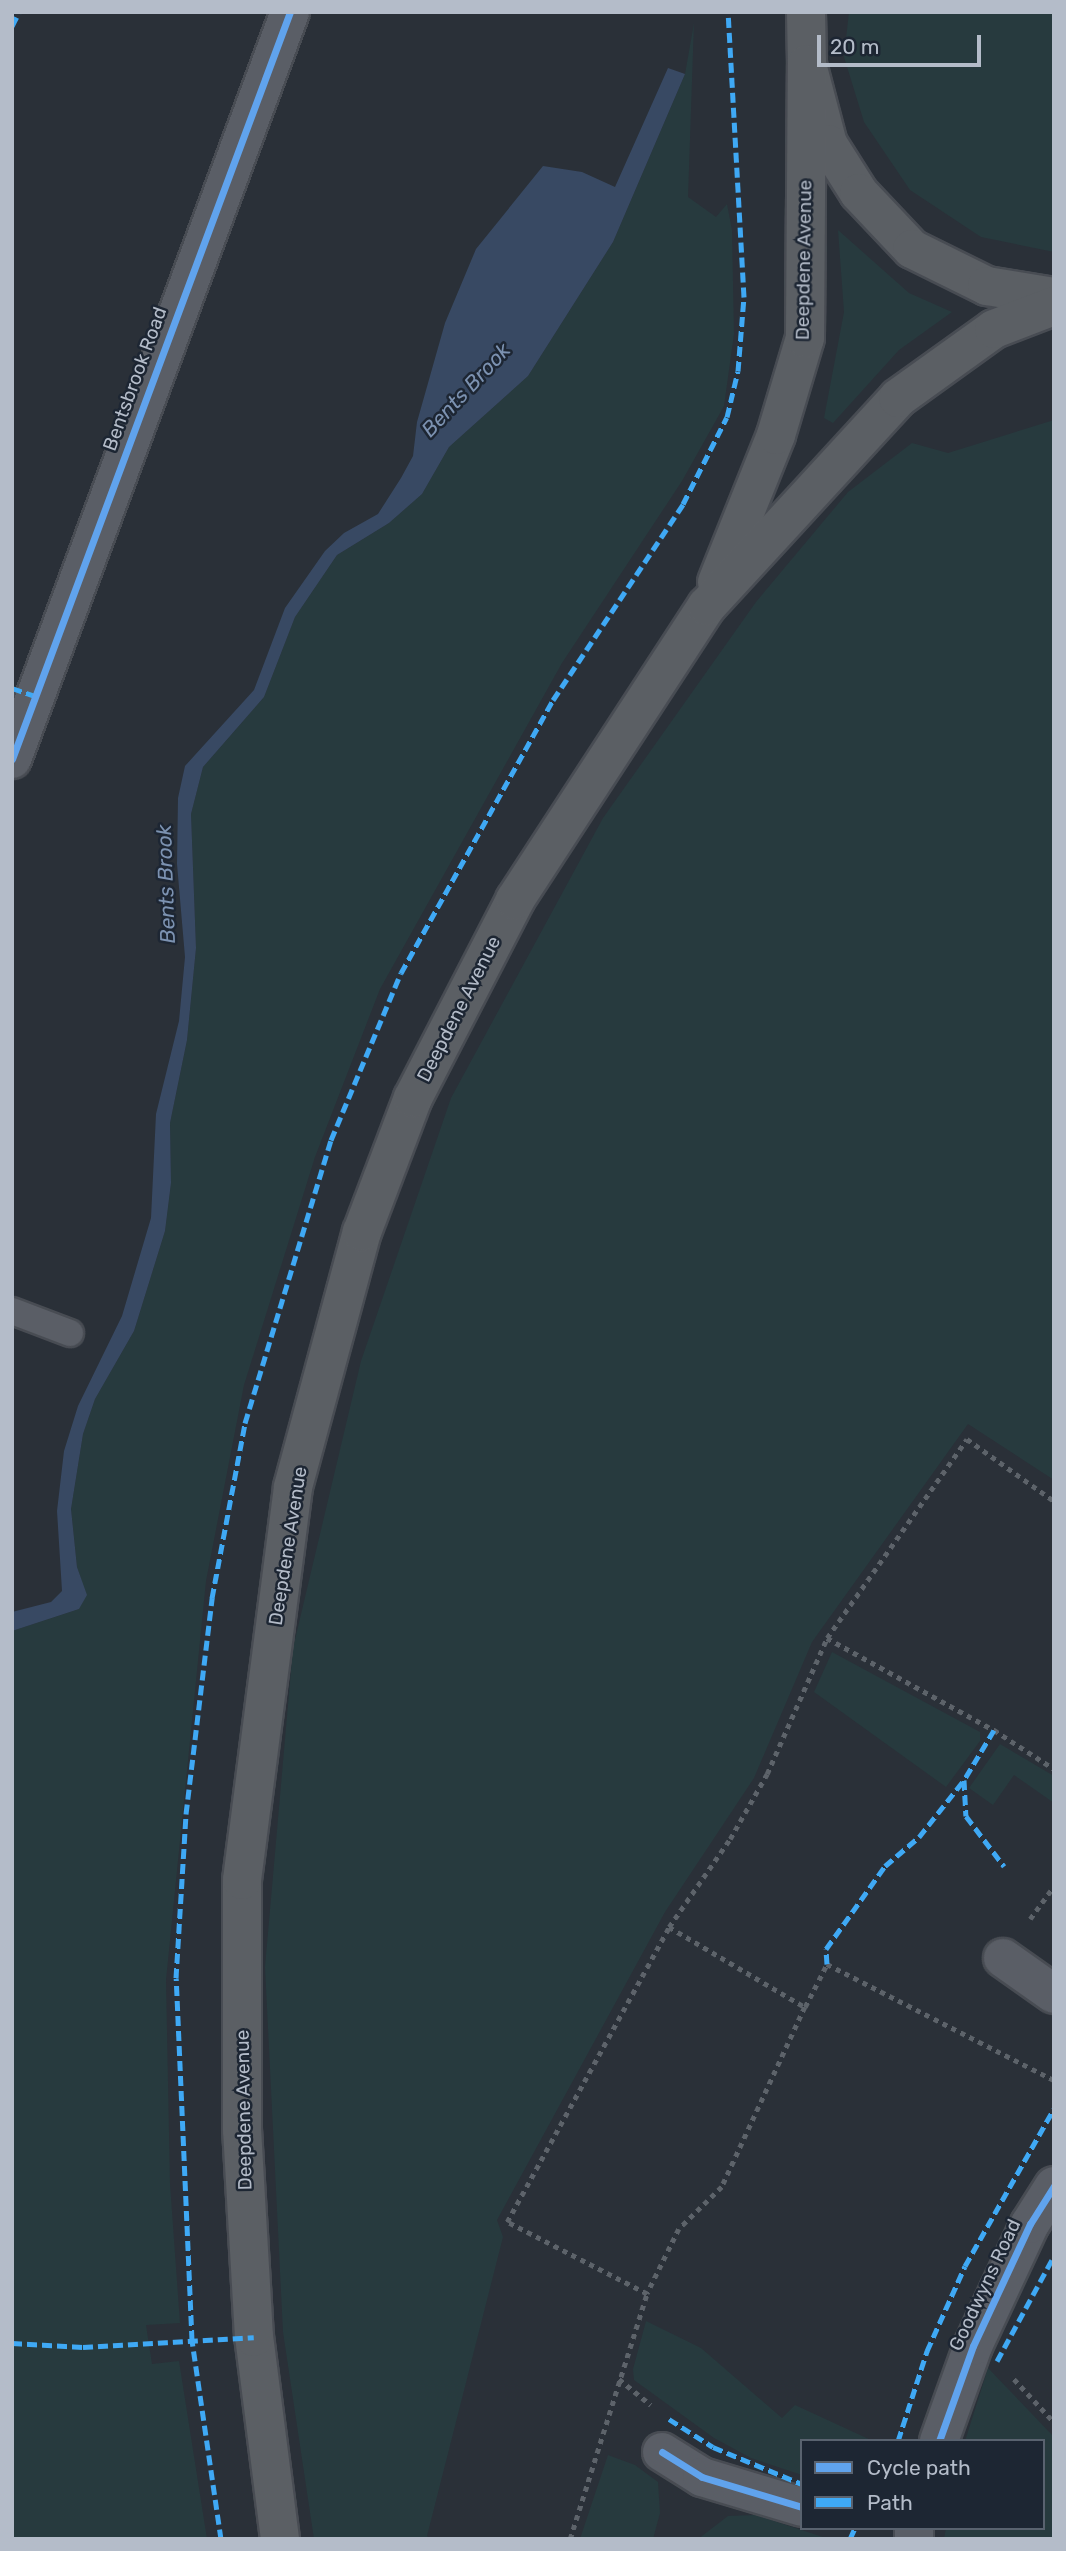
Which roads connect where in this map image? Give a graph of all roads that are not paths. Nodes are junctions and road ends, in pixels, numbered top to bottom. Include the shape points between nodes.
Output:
1 (290, 12) edge
2 (806, 12) edge
3 (807, 64) junction
4 (1054, 297) edge
5 (1054, 306) edge
6 (707, 606) junction
7 (12, 759) edge
8 (12, 1311) edge
9 (70, 1333) dead end
10 (1003, 1958) dead end
11 (1054, 1994) edge
12 (1054, 2186) edge
13 (940, 2439) edge
14 (662, 2452) dead end
15 (800, 2506) edge
16 (281, 2539) edge

1 - 7 street, Bentsbrook Road
2 - 3 highway
3 - 4 highway via 828,144 859,193 912,249 987,286
3 - 6 highway, Deepdene Avenue via 806,338 776,435
5 - 6 highway, Deepdene Avenue via 994,329 898,398
6 - 16 highway, Deepdene Avenue via 514,900 414,1098 362,1232 293,1487 242,1880 242,2130 253,2324
8 - 9 lane
10 - 11 street
12 - 13 street, Goodwyns Road via 1030,2224 973,2346
14 - 15 street via 702,2477

